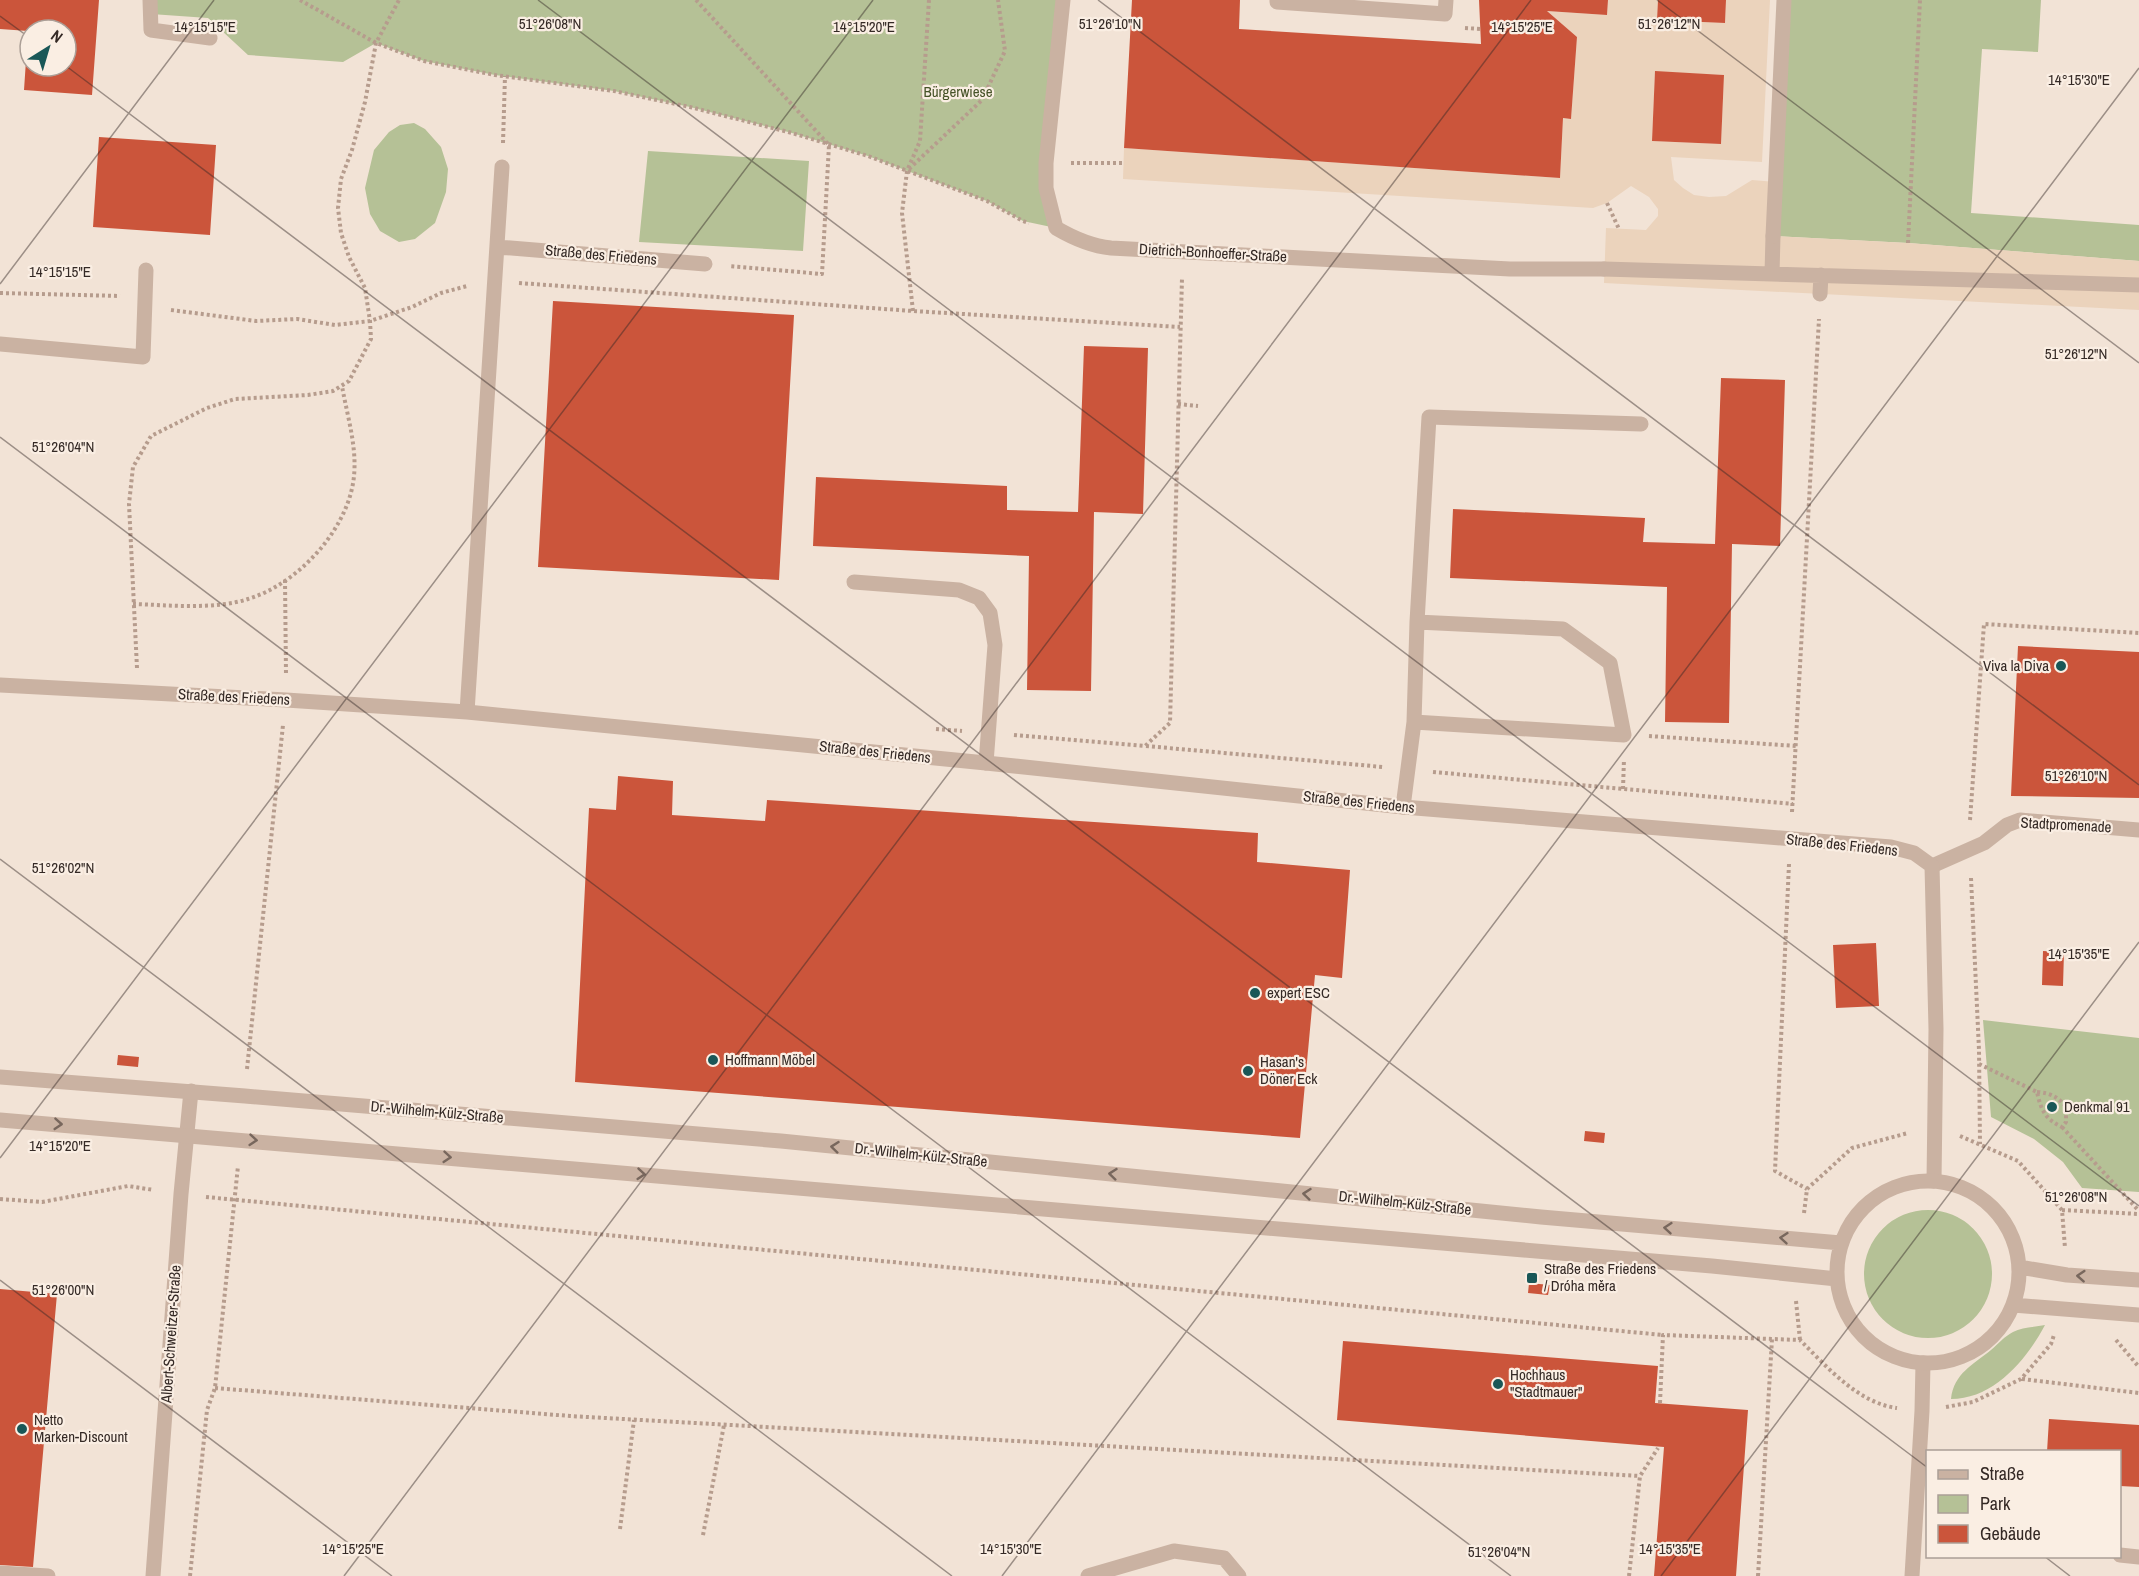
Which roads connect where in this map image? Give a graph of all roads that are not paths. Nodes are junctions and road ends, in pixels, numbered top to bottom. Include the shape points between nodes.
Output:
1 (150, 0) edge
2 (1063, 0) edge
3 (1277, 0) edge
4 (1446, 0) edge
5 (1784, 0) edge
6 (210, 38) dead end
7 (502, 167) road end
8 (498, 247) junction
9 (705, 264) road end
10 (146, 270) dead end
11 (1772, 274) junction
12 (1821, 275) junction
13 (2139, 285) edge
14 (1820, 294) road end
15 (0, 344) edge
16 (1641, 424) dead end
17 (854, 582) dead end
18 (1417, 622) junction
19 (0, 685) edge
20 (467, 712) junction
21 (1414, 722) junction
22 (986, 763) junction
23 (1403, 807) junction
24 (2139, 830) edge
25 (1932, 866) junction
26 (0, 1077) edge
27 (191, 1091) junction
28 (0, 1120) edge
29 (186, 1135) junction
30 (1934, 1182) junction
31 (1841, 1243) junction
32 (2019, 1267) junction
33 (1837, 1280) junction
34 (2139, 1280) edge
35 (2013, 1305) junction
36 (2139, 1315) edge
37 (1923, 1363) junction
38 (1921, 1543) edge
39 (2121, 1556) edge
40 (2139, 1557) edge
41 (0, 1573) edge
42 (48, 1576) edge
43 (153, 1576) edge
44 (1088, 1576) edge
45 (1239, 1576) edge
46 (1912, 1576) edge

1 - 6 street via 151,30
2 - 11 street, Dietrich-Bonhoeffer-Straße via 1046,188 1056,228 1074,239 1101,247 1510,269
3 - 4 street via 1445,14
5 - 11 street
7 - 8 street
8 - 9 street, Straße des Friedens
8 - 20 street
10 - 15 street via 143,357
11 - 12 street, Dietrich-Bonhoeffer-Straße
12 - 13 street, Dietrich-Bonhoeffer-Straße
12 - 14 street
16 - 18 street via 1429,417
17 - 22 street via 959,590 979,598 990,613 994,645
18 - 21 street
18 - 21 street via 1563,629 1610,663 1624,735
19 - 20 street, Straße des Friedens
20 - 22 street, Straße des Friedens
21 - 23 street
22 - 23 street, Straße des Friedens
23 - 25 street, Straße des Friedens via 1891,847 1914,853
24 - 25 street, Stadtpromenade via 2020,820 1984,843
25 - 30 street
26 - 27 street, Dr.-Wilhelm-Külz-Straße
27 - 29 street, Albert-Schweitzer-Straße
31 -> 27 street, Dr.-Wilhelm-Külz-Straße via 1529,1216 793,1142
28 -> 29 street
29 -> 33 street via 1701,1265
29 - 43 street, Albert-Schweitzer-Straße
30 - 31 street via 1915,1182 1877,1196 1862,1209
30 - 32 street via 1966,1190 1993,1208 2011,1236
31 - 33 street
34 -> 32 street
32 - 35 street
33 - 37 street via 1850,1321 1864,1337 1901,1360
35 - 36 street
35 - 37 street via 1999,1330 1978,1349 1951,1360
37 - 38 street
38 - 46 street
39 - 40 street
41 - 42 street
44 - 45 street via 1174,1551 1224,1558

